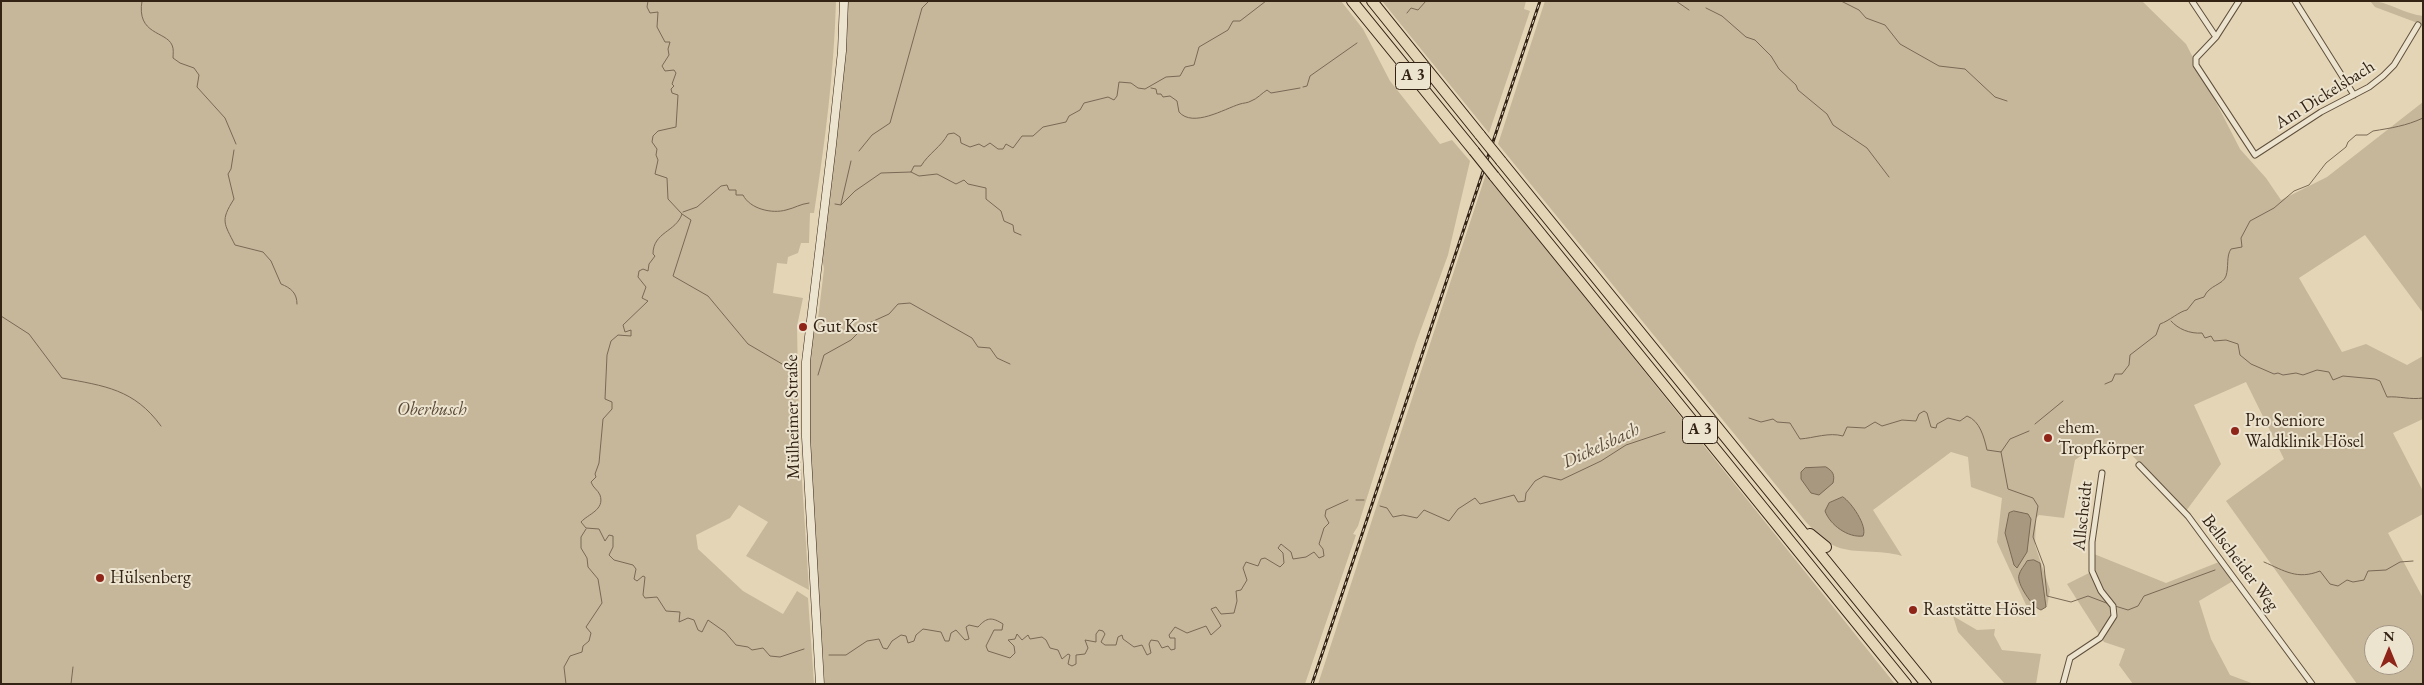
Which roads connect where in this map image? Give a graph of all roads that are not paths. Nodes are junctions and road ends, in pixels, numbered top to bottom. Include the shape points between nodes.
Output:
1 (844, 1) edge
2 (1352, 1) edge
3 (1372, 1) edge
4 (2192, 1) edge
5 (2239, 1) edge
6 (2295, 1) edge
7 (2418, 25) dead end
8 (2216, 37) junction
9 (2354, 95) junction
10 (2139, 465) dead end
11 (2102, 473) dead end
12 (1792, 519) junction
13 (1826, 547) dead end
14 (820, 684) edge
15 (1906, 684) edge
16 (1926, 684) edge
17 (2063, 684) edge
18 (2312, 684) edge

1 - 14 main road, Mülheimer Straße via 842,51 806,362 806,437
2 - 15 highway, A 3, bridge
3 - 12 highway, A 3, bridge
4 - 8 street
5 - 8 street
6 - 9 street
7 - 9 street, Am Dickelsbach via 2394,65
8 - 9 street, Am Dickelsbach via 2196,58 2196,65 2255,155 2321,112
10 - 18 street, Bellscheider Weg via 2188,516
11 - 17 street, Allscheidt via 2092,542 2092,571 2101,591 2113,606 2113,620 2100,638 2070,658
12 - 13 highway
12 - 16 highway, A 3

